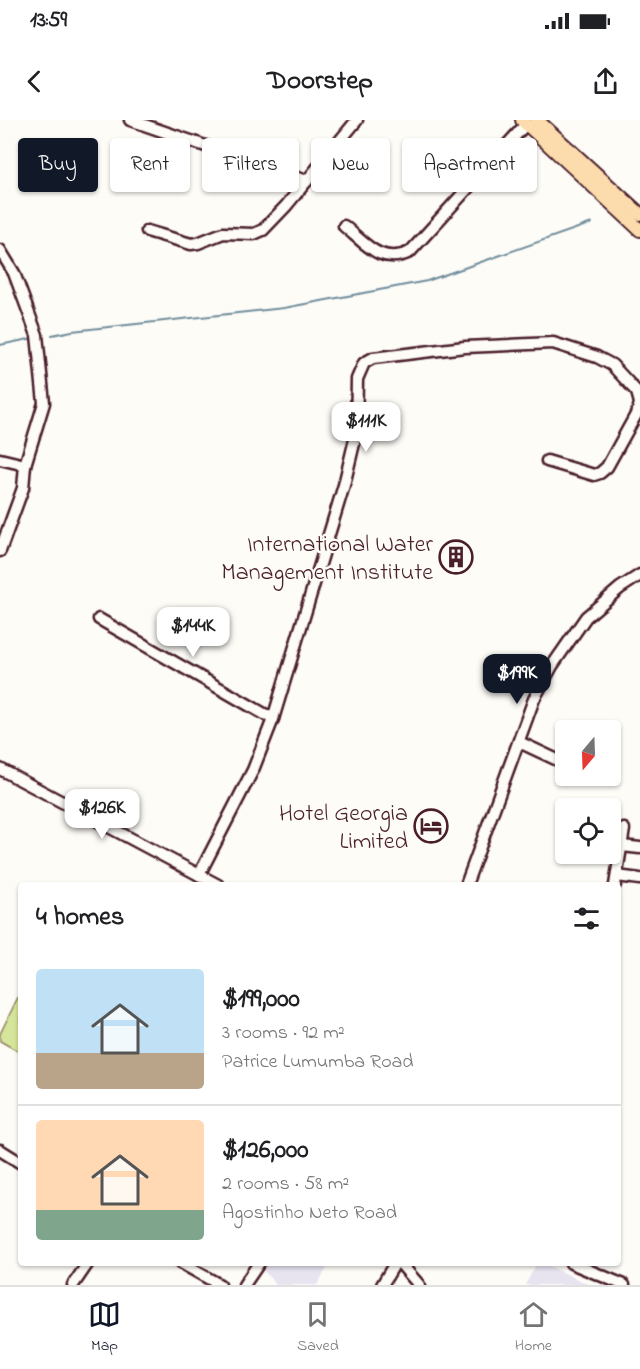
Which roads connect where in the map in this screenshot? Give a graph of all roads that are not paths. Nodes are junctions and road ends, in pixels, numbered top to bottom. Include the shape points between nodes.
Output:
1 (130, 120) edge
2 (357, 120) edge
3 (528, 121) edge
4 (307, 181) junction
5 (640, 214) edge
6 (344, 226) dead end
7 (640, 230) edge
8 (147, 231) dead end
9 (0, 250) edge
10 (0, 459) edge
11 (547, 460) dead end
12 (25, 465) junction
13 (0, 551) edge
14 (640, 575) edge
15 (99, 619) dead end
16 (273, 719) junction
17 (519, 742) junction
18 (555, 759) edge
19 (0, 769) edge
20 (624, 829) dead end
21 (621, 846) joint
22 (640, 848) edge
23 (618, 864) edge
24 (199, 875) junction
25 (640, 879) edge
26 (616, 881) edge
27 (212, 882) edge
28 (467, 882) edge
29 (0, 1150) edge
30 (18, 1161) edge
31 (86, 1266) edge
32 (186, 1266) edge
33 (202, 1266) edge
34 (257, 1266) edge
35 (393, 1266) edge
36 (402, 1266) edge
37 (578, 1266) edge
38 (198, 1274) junction
39 (74, 1285) edge
40 (220, 1285) edge
41 (244, 1285) edge
42 (382, 1285) edge
43 (419, 1285) edge
44 (624, 1285) edge

1 - 4 street
2 - 4 street
3 - 5 main road
3 - 6 street via 410,252 399,257 376,253
3 - 7 main road
4 - 8 street via 263,230 254,234 224,233 191,244
9 - 12 street via 28,307 41,360 44,404
10 - 12 street
11 - 16 street via 594,475 607,467 640,403 637,392 607,361 541,343 433,351 373,358 364,363 357,380 356,435 344,485
12 - 13 street via 23,488
14 - 17 street via 586,617 569,640 534,699
15 - 16 street
16 - 24 street via 253,770
17 - 18 street
17 - 28 street
19 - 24 street
20 - 21 street
21 - 22 street
23 - 26 street
24 - 27 street
25 - 26 street
29 - 30 street
31 - 39 street
32 - 38 street
33 - 38 street
34 - 41 street
35 - 42 street
36 - 43 street
37 - 44 street
38 - 40 street

